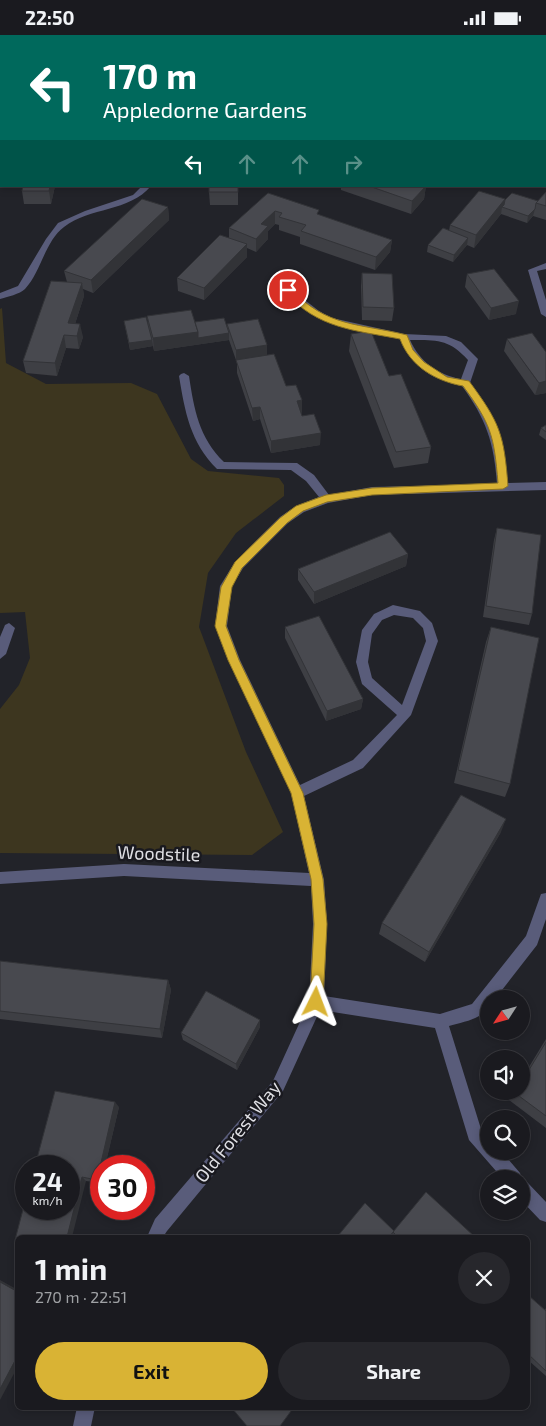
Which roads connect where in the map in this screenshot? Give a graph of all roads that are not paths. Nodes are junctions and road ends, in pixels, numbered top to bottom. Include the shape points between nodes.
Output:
1 (146, 187) edge
2 (546, 266) edge
3 (288, 290) dead end
4 (0, 296) edge
5 (546, 314) edge
6 (404, 337) junction
7 (184, 376) dead end
8 (465, 383) junction
9 (503, 486) junction
10 (546, 486) edge
11 (326, 499) junction
12 (9, 628) dead end
13 (0, 654) edge
14 (405, 715) junction
15 (297, 793) junction
16 (0, 877) edge
17 (317, 879) junction
18 (546, 899) edge
19 (316, 1002) junction
20 (440, 1021) junction
21 (480, 1140) edge
22 (497, 1160) edge
23 (506, 1170) edge
24 (530, 1197) edge
25 (546, 1214) edge
26 (156, 1235) edge
27 (85, 1410) edge
28 (82, 1426) edge

1 - 4 street via 136,197 61,225 21,288
2 - 5 street via 532,270
3 - 6 street via 301,305 331,322
6 - 8 street via 409,351 421,364 445,380
6 - 8 street via 436,337 460,344 473,359
7 - 11 street via 192,423 206,453 221,466 293,466 310,478
8 - 9 street via 488,414 500,444
9 - 10 street, Old Forest Way
9 - 11 street, Old Forest Way via 372,491
11 - 15 street, Old Forest Way via 300,509 284,520 239,565 226,587 221,626
12 - 13 street
14 - 14 street via 432,641 428,626 416,614 393,610 378,617 366,633 362,662 366,680
14 - 15 street via 358,764
15 - 17 street, Old Forest Way
16 - 17 street, Woodstile via 124,870
17 - 19 street, Old Forest Way via 320,924
18 - 20 street via 532,940 477,1010
19 - 20 street
19 - 26 street, Old Forest Way via 278,1085
20 - 21 street via 475,1134
22 - 23 street
24 - 25 street
27 - 28 street

